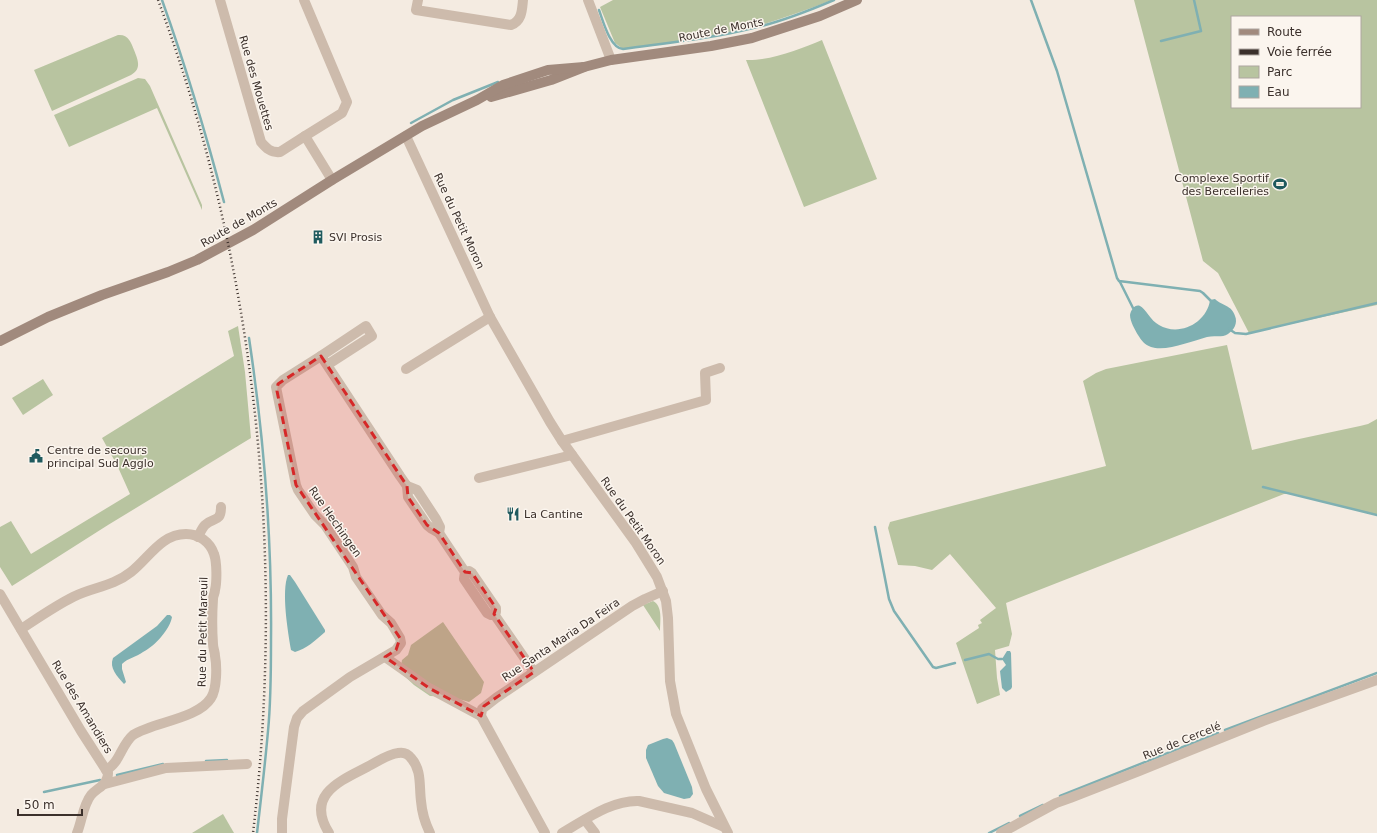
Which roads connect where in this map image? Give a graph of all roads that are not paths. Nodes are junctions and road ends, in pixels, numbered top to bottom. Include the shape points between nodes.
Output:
1 (220, 0) edge
2 (304, 0) edge
3 (418, 0) edge
4 (523, 0) edge
5 (588, 0) edge
6 (857, 0) edge
7 (611, 60) junction
8 (305, 136) junction
9 (406, 136) junction
10 (332, 180) junction
11 (490, 317) junction
12 (0, 341) edge
13 (321, 356) junction
14 (327, 365) junction
15 (720, 368) dead end
16 (406, 369) dead end
17 (562, 441) junction
18 (572, 455) junction
19 (479, 478) dead end
20 (221, 507) dead end
21 (198, 537) junction
22 (663, 591) junction
23 (0, 594) edge
24 (21, 628) junction
25 (384, 657) junction
26 (534, 672) junction
27 (1377, 680) edge
28 (481, 716) junction
29 (247, 764) dead end
30 (106, 770) junction
31 (105, 784) junction
32 (585, 820) junction
33 (726, 830) edge
34 (78, 833) edge
35 (282, 833) edge
36 (329, 833) edge
37 (430, 833) edge
38 (546, 833) edge
39 (562, 833) edge
40 (595, 833) edge
41 (1001, 833) edge

1 - 8 street, Rue des Mouettes via 261,142 270,151 280,152
2 - 8 street, Rue des Mouettes via 346,102 342,113
3 - 4 street via 416,10 511,25 520,18
5 - 7 street
6 - 7 main road, Route de Monts via 820,16 752,38
7 - 9 main road, Route de Monts via 551,80 477,100
8 - 10 street
9 - 10 main road, Route de Monts
9 - 11 street, Rue du Petit Moron
10 - 12 main road, Route de Monts via 253,230 197,260 55,314
11 - 16 street
11 - 17 street, Rue du Petit Moron
13 - 14 street
13 - 14 street, Rue Hechingen via 366,326 372,336
13 - 25 street, Rue Hechingen via 276,387 296,485 315,516 325,525 353,567 356,577 400,638 401,643 396,650
14 - 26 street via 407,486 417,490 429,507 440,527 439,533 465,572 472,573 496,608 494,614
15 - 17 street via 705,373 706,400
17 - 18 street, Rue du Petit Moron
18 - 19 street
18 - 22 street, Rue du Petit Moron via 645,556
20 - 21 street via 219,517 205,524
21 - 24 street via 191,534 168,539 115,583 74,597
21 - 30 street, Rue du Petit Mareuil via 210,546 216,560 216,588 213,599 213,643 216,661 213,695 196,710 133,735 122,747 115,763
22 - 26 street, Rue Santa Maria Da Feira via 632,606
22 - 33 street, Rue du Petit Moron via 668,618 670,681 676,714 706,789
23 - 24 street, Rue des Amandiers
24 - 30 street, Rue des Amandiers via 80,731
25 - 28 street via 429,688
25 - 35 street via 338,685 297,718 285,793
26 - 28 street, Rue Santa Maria Da Feira via 484,706
27 - 41 street, Rue de Cercelé via 1263,721 1056,803
28 - 38 street
29 - 31 street via 166,768
30 - 31 street, Rue des Amandiers via 108,775
31 - 34 street via 89,798
32 - 33 street via 616,804 632,801 692,813
32 - 39 street
32 - 40 street
36 - 37 street via 322,810 323,801 331,788 400,752 409,756 417,768 422,810

